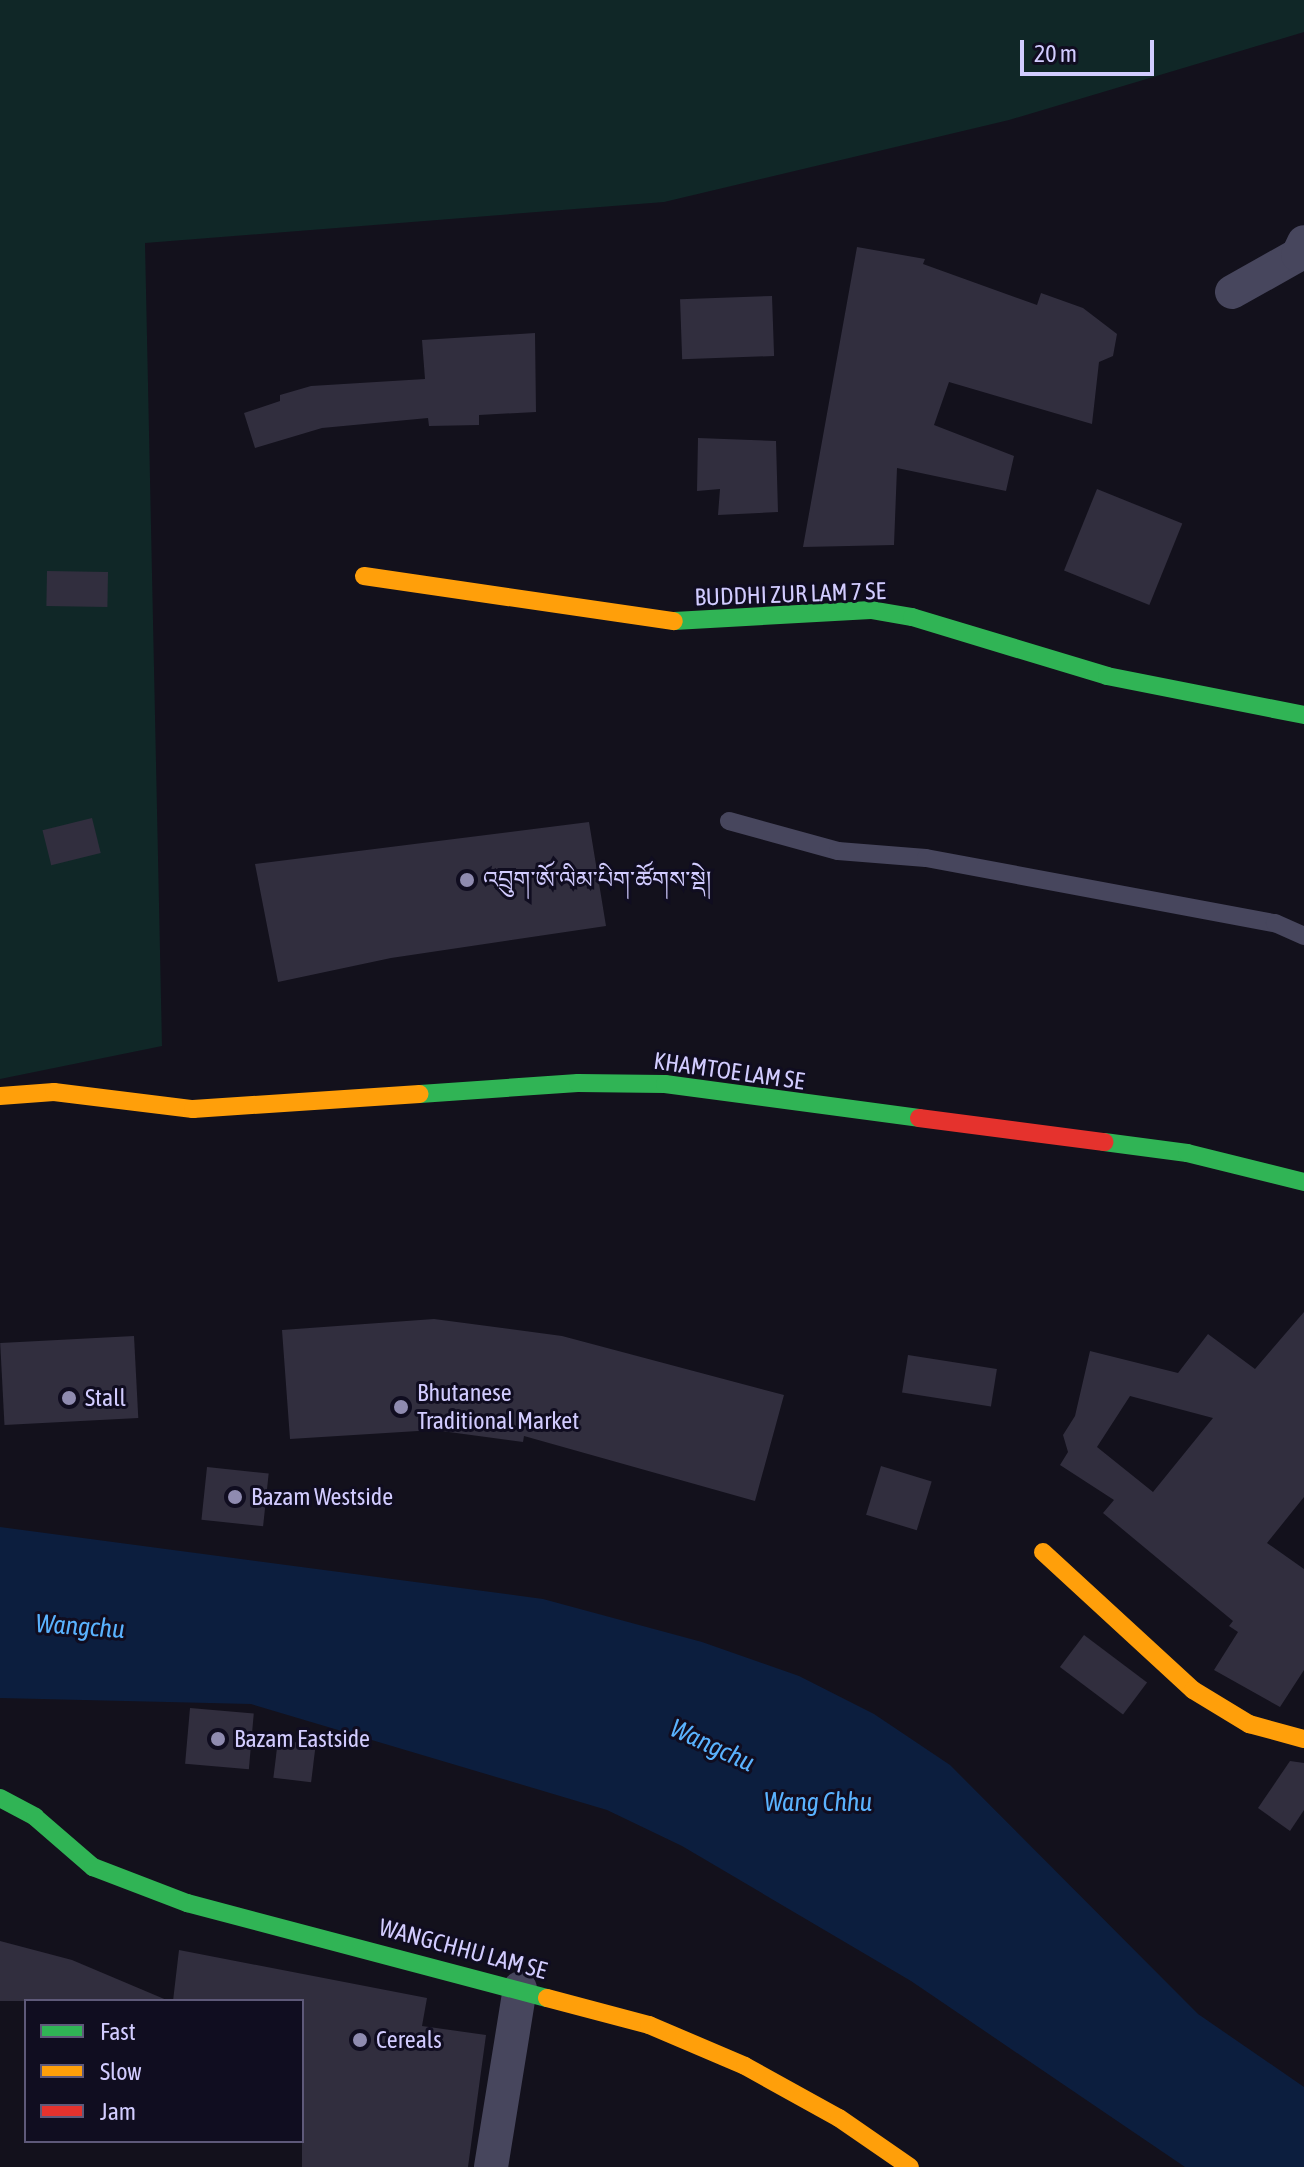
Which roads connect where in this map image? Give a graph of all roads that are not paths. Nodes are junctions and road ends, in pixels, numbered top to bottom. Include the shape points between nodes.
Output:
1 (1304, 242) edge
2 (1232, 292) dead end
3 (364, 576) dead end
4 (1304, 715) edge
5 (729, 821) dead end
6 (1304, 936) edge
7 (0, 1096) edge
8 (1304, 1182) edge
9 (1043, 1552) dead end
10 (1304, 1739) edge
11 (0, 1798) edge
12 (520, 1988) junction
13 (491, 2167) edge
14 (910, 2167) edge

1 - 2 street via 1298,255
3 - 4 street, BUDDHI ZUR LAM 7 SE via 601,614 691,622 871,610 912,617 1107,676
5 - 6 lane via 838,851 926,858 1275,923
7 - 8 street, KHAMTOE LAM SE via 54,1092 193,1109 578,1083 665,1084 1187,1153
9 - 10 street via 1193,1690 1249,1724
11 - 12 street, WANGCHHU LAM SE via 35,1817 93,1867 187,1903
12 - 13 street
12 - 14 street, WANGCHHU LAM SE via 649,2025 745,2066 839,2118

